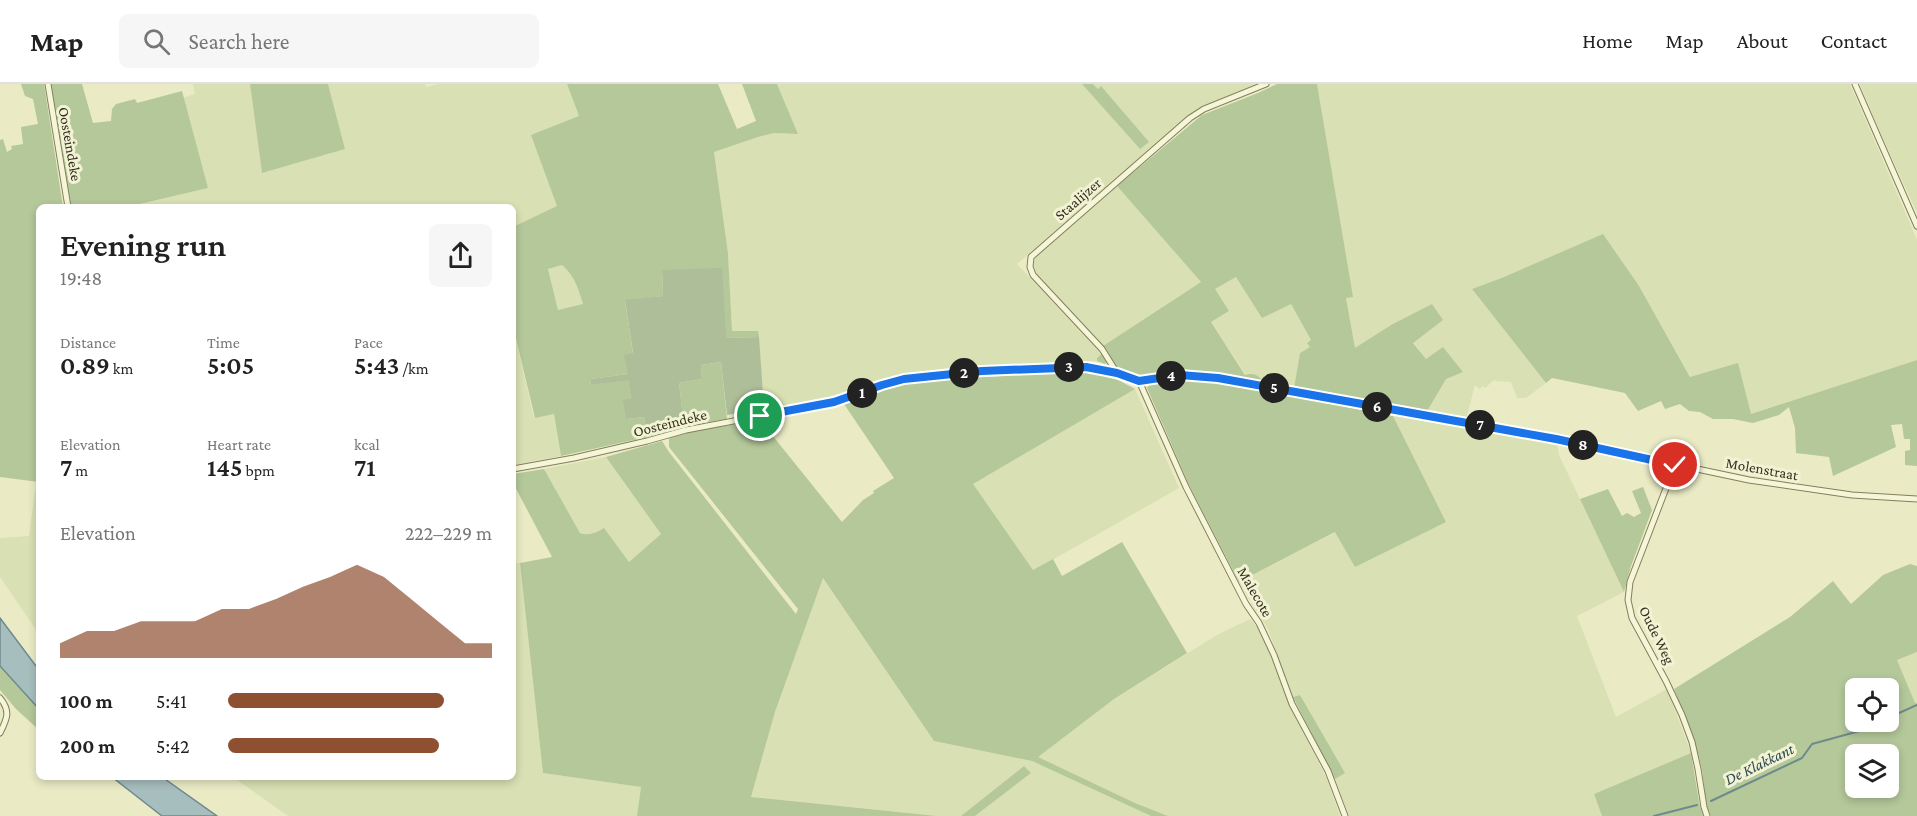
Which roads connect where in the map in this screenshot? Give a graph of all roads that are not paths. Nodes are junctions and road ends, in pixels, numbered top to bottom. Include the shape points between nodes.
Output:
1 (48, 84) edge
2 (1266, 84) edge
3 (1856, 84) edge
4 (68, 204) edge
5 (1917, 226) edge
6 (1117, 373) junction
7 (1142, 380) junction
8 (1675, 465) junction
9 (516, 468) edge
10 (1917, 498) edge
11 (0, 698) edge
12 (0, 733) edge
13 (1345, 816) edge
14 (1707, 816) edge

1 - 4 street, Oosteindeke
2 - 6 street, Staalijzer via 1190,118 1031,257 1033,275 1102,349
3 - 5 street
6 - 7 street, Oosteindeke
6 - 9 street, Oosteindeke via 1086,367 904,379 834,402
7 - 8 street, Molenstraat via 1180,375 1218,378 1556,439
7 - 13 street, Malecote via 1186,487 1264,634
8 - 10 street, Molenstraat via 1852,495
8 - 14 street, Oude Weg via 1630,582 1628,600 1632,618 1666,681 1692,742
11 - 12 street via 8,718

